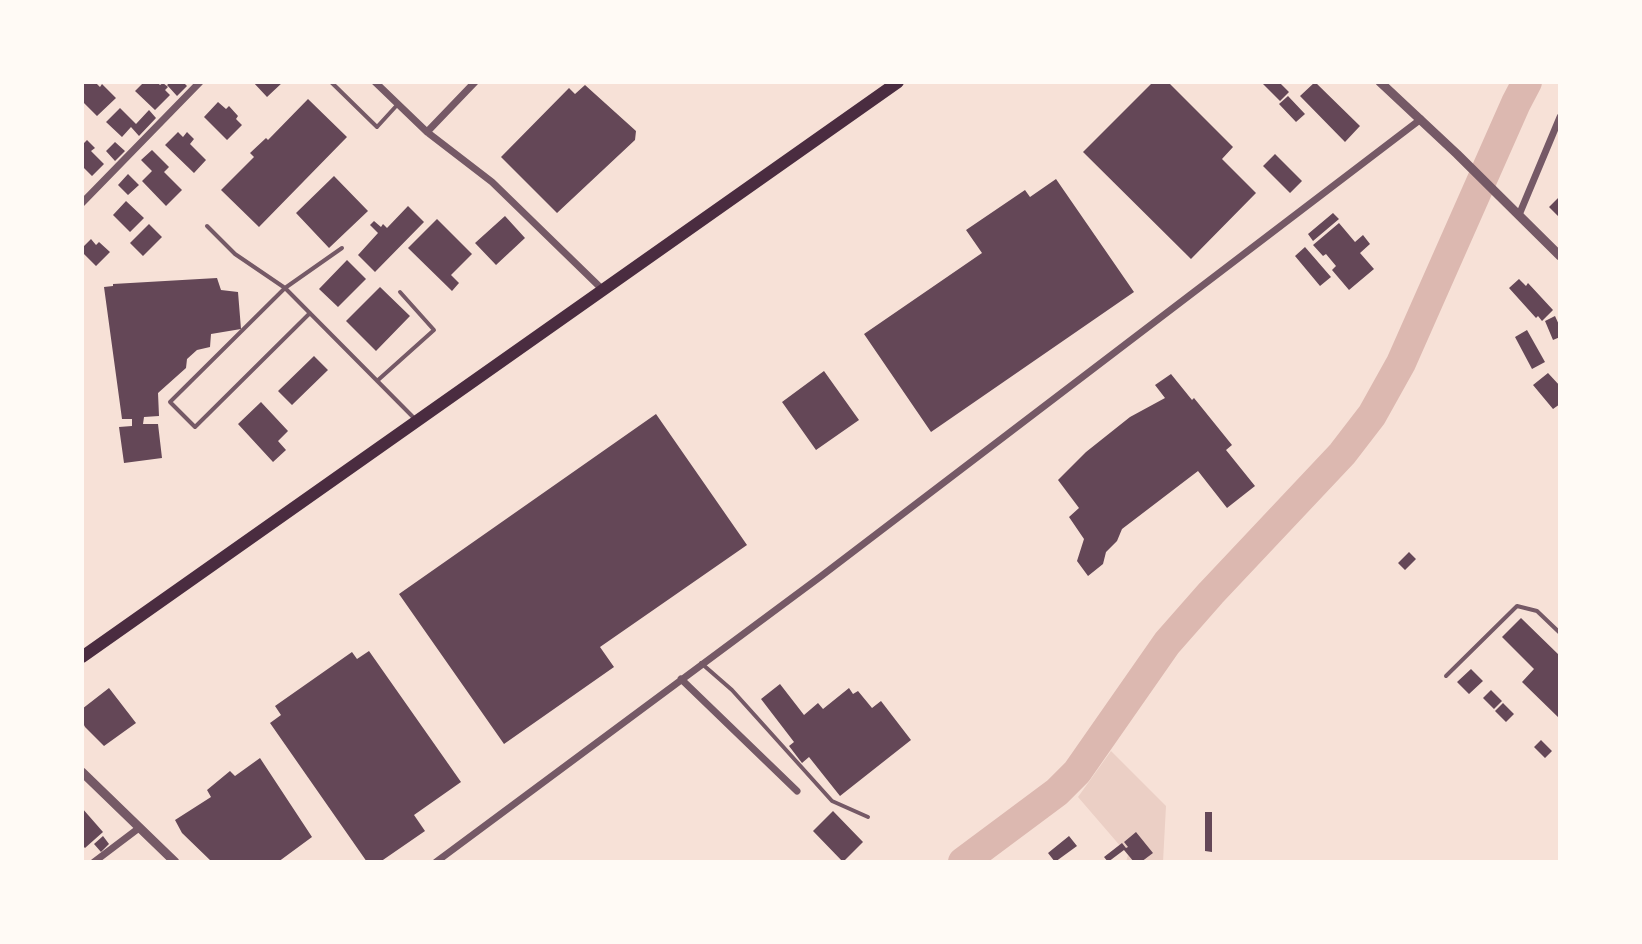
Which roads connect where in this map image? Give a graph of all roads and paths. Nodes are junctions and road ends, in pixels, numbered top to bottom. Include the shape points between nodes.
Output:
1 (200, 82) edge
2 (331, 82) edge
3 (375, 82) edge
4 (475, 82) edge
5 (898, 82) edge
6 (1380, 82) edge
7 (398, 104) junction
8 (1560, 117) edge
9 (1421, 119) junction
10 (427, 132) junction
11 (82, 203) edge
12 (1519, 215) junction
13 (207, 226) dead end
14 (342, 248) dead end
15 (1560, 256) edge
16 (285, 288) junction
17 (603, 290) junction
18 (400, 292) dead end
19 (310, 313) junction
20 (377, 381) junction
21 (416, 421) junction
22 (1560, 633) edge
23 (82, 657) edge
24 (701, 663) junction
25 (1446, 676) dead end
26 (681, 679) junction
27 (82, 772) edge
28 (797, 791) dead end
29 (868, 817) dead end
30 (139, 828) junction
31 (94, 862) edge
32 (175, 862) edge
33 (436, 862) edge

1 - 11 street
2 - 7 lane via 377,127
3 - 7 street
4 - 10 street
5 - 17 highway
6 - 9 street
7 - 10 street
8 - 12 street
9 - 12 street
9 - 24 street
10 - 17 street via 492,182
12 - 15 street
13 - 16 lane via 235,254
14 - 16 lane
16 - 19 lane
16 - 19 lane via 170,402 186,419 195,427
17 - 21 highway
18 - 20 lane via 434,330
19 - 20 lane
20 - 21 lane
21 - 23 highway
22 - 25 lane via 1537,611 1517,606
24 - 26 street
24 - 29 lane via 832,801
26 - 28 street
26 - 33 street
27 - 30 street
30 - 31 street
30 - 32 street

